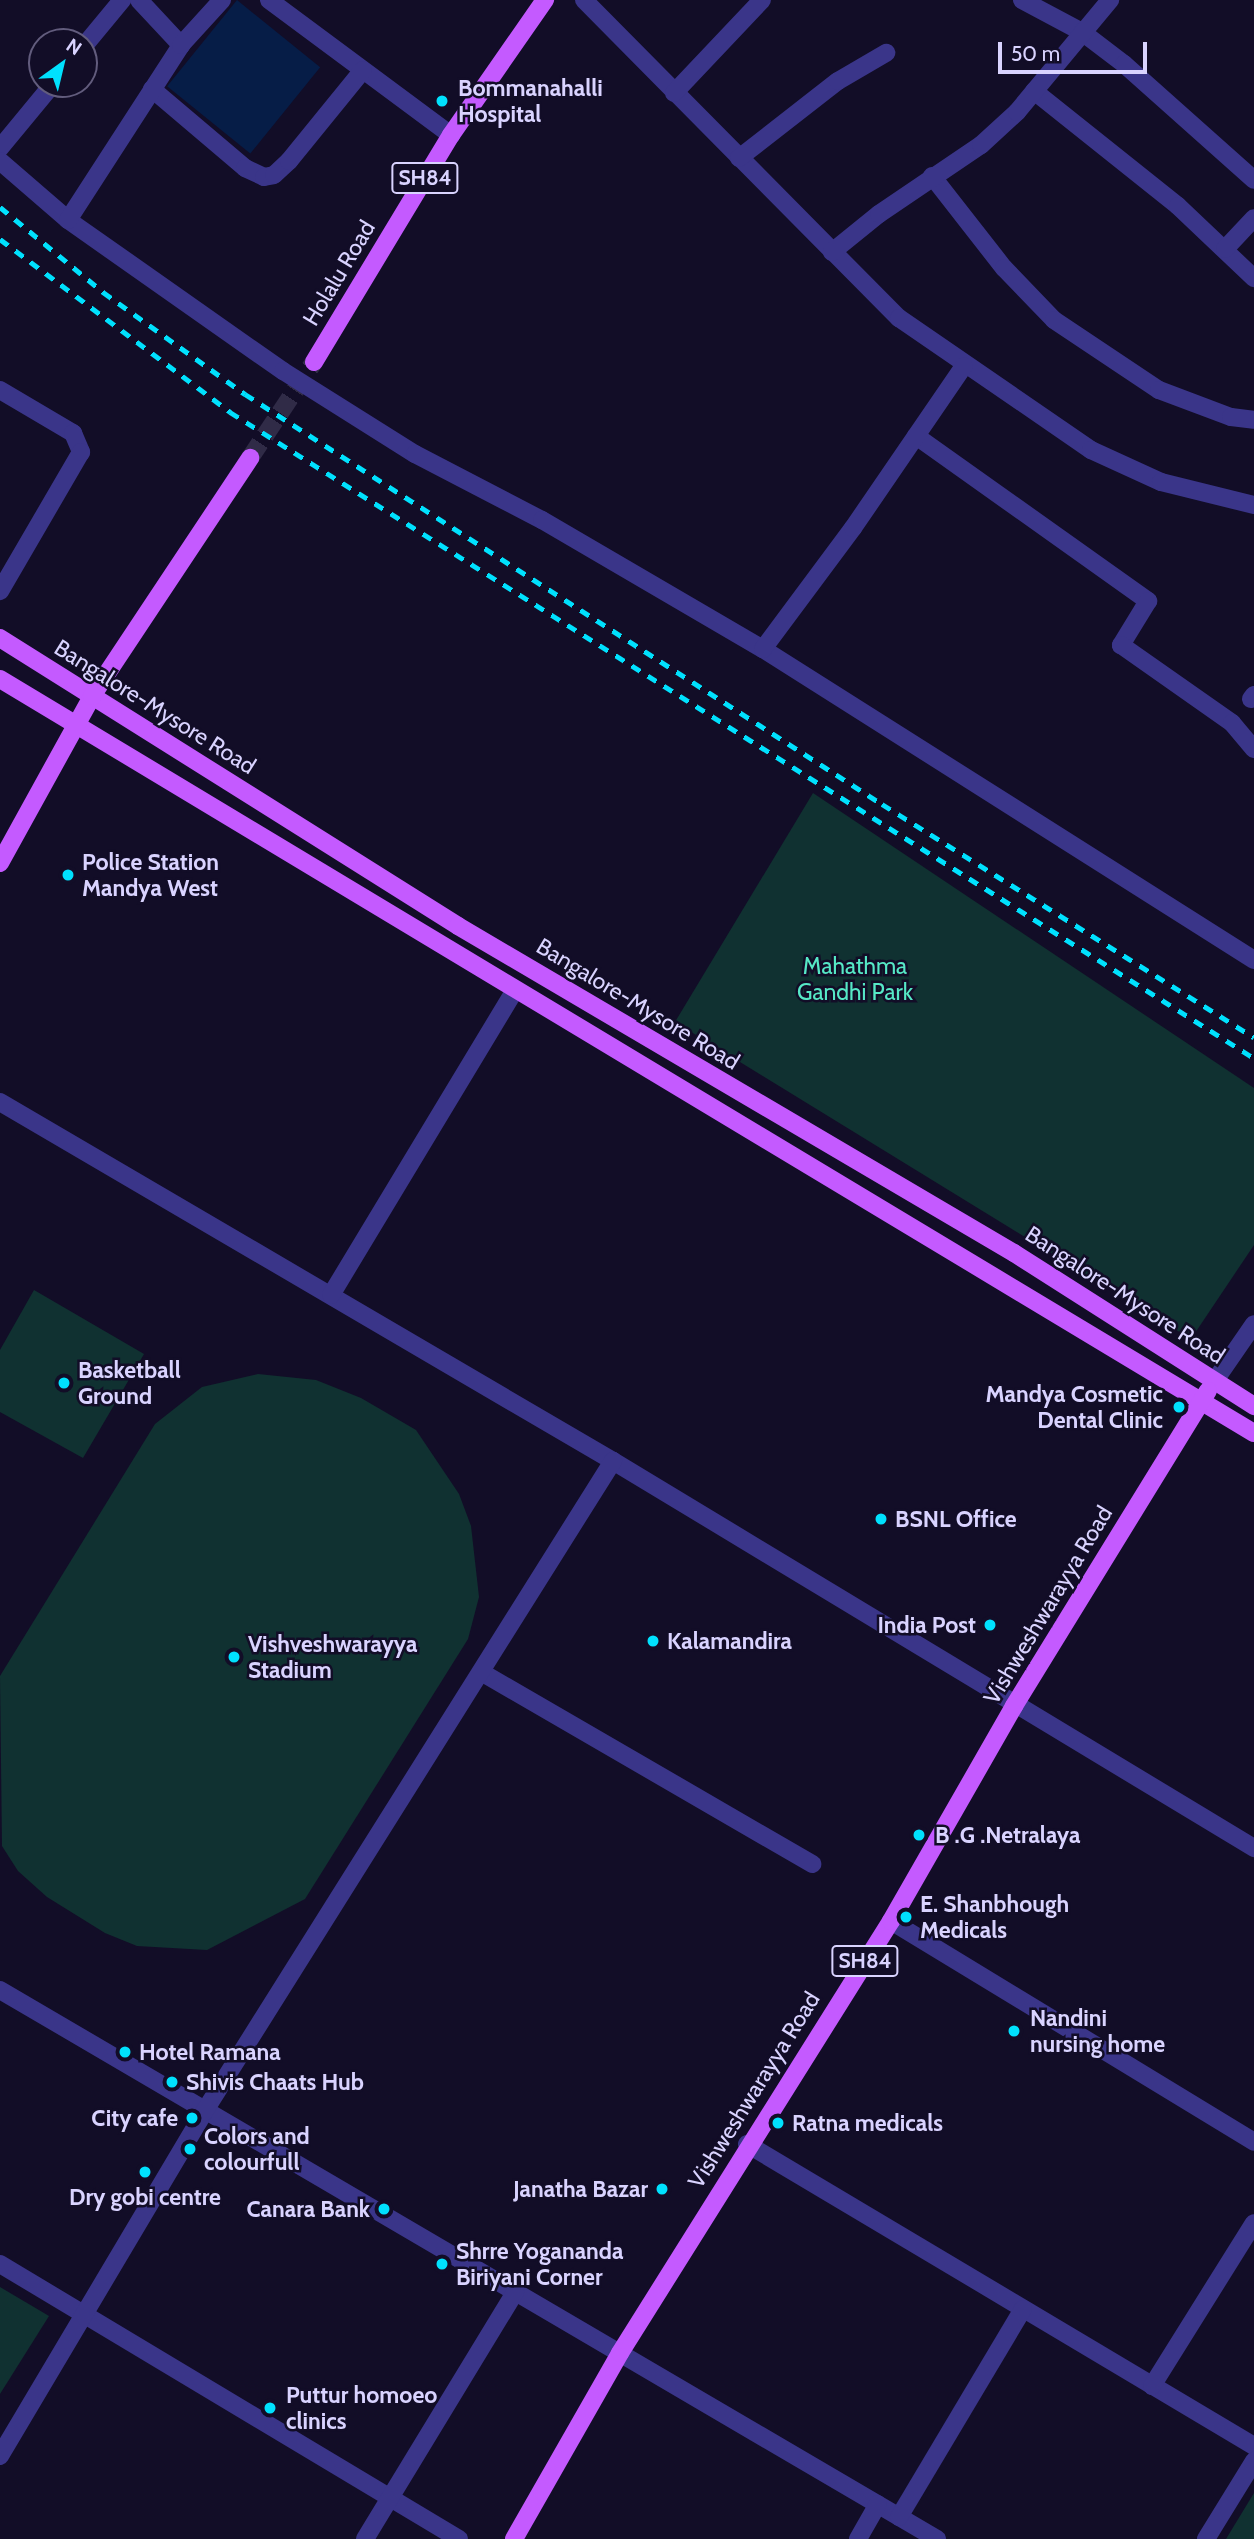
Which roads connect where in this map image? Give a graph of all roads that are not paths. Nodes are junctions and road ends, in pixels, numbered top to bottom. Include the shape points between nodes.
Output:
1 (122, 0) edge
2 (139, 0) edge
3 (222, 0) edge
4 (269, 0) edge
5 (545, 0) edge
6 (584, 0) edge
7 (762, 0) edge
8 (1021, 0) edge
9 (1110, 0) edge
10 (98, 29) edge
11 (1082, 32) junction
12 (181, 45) junction
13 (886, 53) dead end
14 (363, 70) junction
15 (152, 89) junction
16 (1034, 91) junction
17 (674, 93) junction
18 (41, 98) edge
19 (451, 135) junction
20 (0, 148) edge
21 (738, 158) junction
22 (0, 161) edge
23 (932, 176) junction
24 (1254, 180) edge
25 (1254, 218) edge
26 (68, 220) junction
27 (1225, 249) junction
28 (832, 252) junction
29 (1254, 278) edge
30 (314, 362) tunnel mouth
31 (964, 366) junction
32 (0, 390) edge
33 (1254, 420) edge
34 (916, 436) junction
35 (250, 458) tunnel mouth
36 (1254, 505) edge
37 (0, 591) edge
38 (0, 638) edge
39 (763, 649) junction
40 (0, 679) edge
41 (92, 696) junction
42 (76, 726) junction
43 (1254, 748) edge
44 (0, 863) edge
45 (1254, 960) edge
46 (515, 990) junction
47 (0, 1102) edge
48 (331, 1295) junction
49 (1254, 1324) edge
50 (1214, 1382) junction
51 (1201, 1400) junction
52 (1254, 1406) edge
53 (1254, 1433) edge
54 (613, 1461) junction
55 (481, 1672) junction
56 (1014, 1706) junction
57 (1254, 1848) edge
58 (812, 1864) dead end
59 (891, 1921) junction
60 (0, 1990) edge
61 (204, 2112) junction
62 (1254, 2142) edge
63 (747, 2144) junction
64 (1254, 2223) edge
65 (0, 2264) edge
66 (515, 2292) junction
67 (1023, 2309) junction
68 (86, 2313) junction
69 (620, 2353) junction
70 (1152, 2386) junction
71 (1254, 2446) edge
72 (0, 2456) edge
73 (1254, 2461) edge
74 (391, 2496) junction
75 (878, 2504) junction
76 (899, 2517) junction
77 (365, 2539) edge
78 (459, 2539) edge
79 (514, 2539) edge
80 (858, 2539) edge
81 (937, 2539) edge
82 (1206, 2539) edge

1 - 10 street
2 - 12 street
3 - 12 street
4 - 14 street
5 - 19 main road, Holalu Road / SH84
6 - 17 street
7 - 17 street
8 - 11 street
9 - 11 street
11 - 16 street
11 - 24 street
12 - 15 street
13 - 21 street via 838,81
14 - 15 street via 289,161 274,175 264,177 245,168
14 - 19 street
15 - 26 street
16 - 23 street via 981,145
16 - 27 street
17 - 21 street
18 - 20 street
19 - 30 main road, Holalu Road / SH84
21 - 28 street
22 - 26 street
23 - 28 street
23 - 33 street via 1004,268 1054,320 1158,390 1231,417
25 - 27 street
26 - 39 street via 283,371 415,454 542,520
27 - 29 street
28 - 31 street via 899,318
31 - 34 street
31 - 36 street via 1091,450 1161,482
32 - 37 street via 73,433 81,452
34 - 39 street
34 - 43 street via 1148,601 1121,645 1232,723
35 - 41 main road
38 - 41 main road, Bangalore-Mysore Road
39 - 45 street
40 - 42 main road, Bangalore-Mysore Road
41 - 42 main road
41 - 50 main road, Bangalore-Mysore Road via 648,1041 1014,1253
42 - 44 main road
42 - 46 main road, Bangalore-Mysore Road
46 - 48 street
46 - 51 main road, Bangalore-Mysore Road
47 - 48 street
48 - 54 street
49 - 50 street
50 - 51 main road, Vishweshwarayya Road / SH84
50 - 52 main road, Bangalore-Mysore Road
51 - 53 main road, Bangalore-Mysore Road
51 - 56 main road, Vishweshwarayya Road / SH84
54 - 55 street
54 - 56 street
55 - 58 street
55 - 61 street
56 - 57 street
56 - 59 main road, Vishweshwarayya Road / SH84
59 - 62 street
59 - 63 main road, Vishweshwarayya Road / SH84
60 - 61 street
61 - 66 street
61 - 68 street
63 - 67 street
63 - 69 main road, Vishweshwarayya Road / SH84
64 - 70 street
65 - 68 street
66 - 69 street
66 - 74 street
67 - 70 street
67 - 76 street
68 - 72 street
68 - 74 street
69 - 75 street
69 - 79 main road, Vishweshwarayya Road / SH84
70 - 71 street
73 - 82 street
74 - 77 street
74 - 78 street
75 - 76 street
75 - 80 street
76 - 81 street

